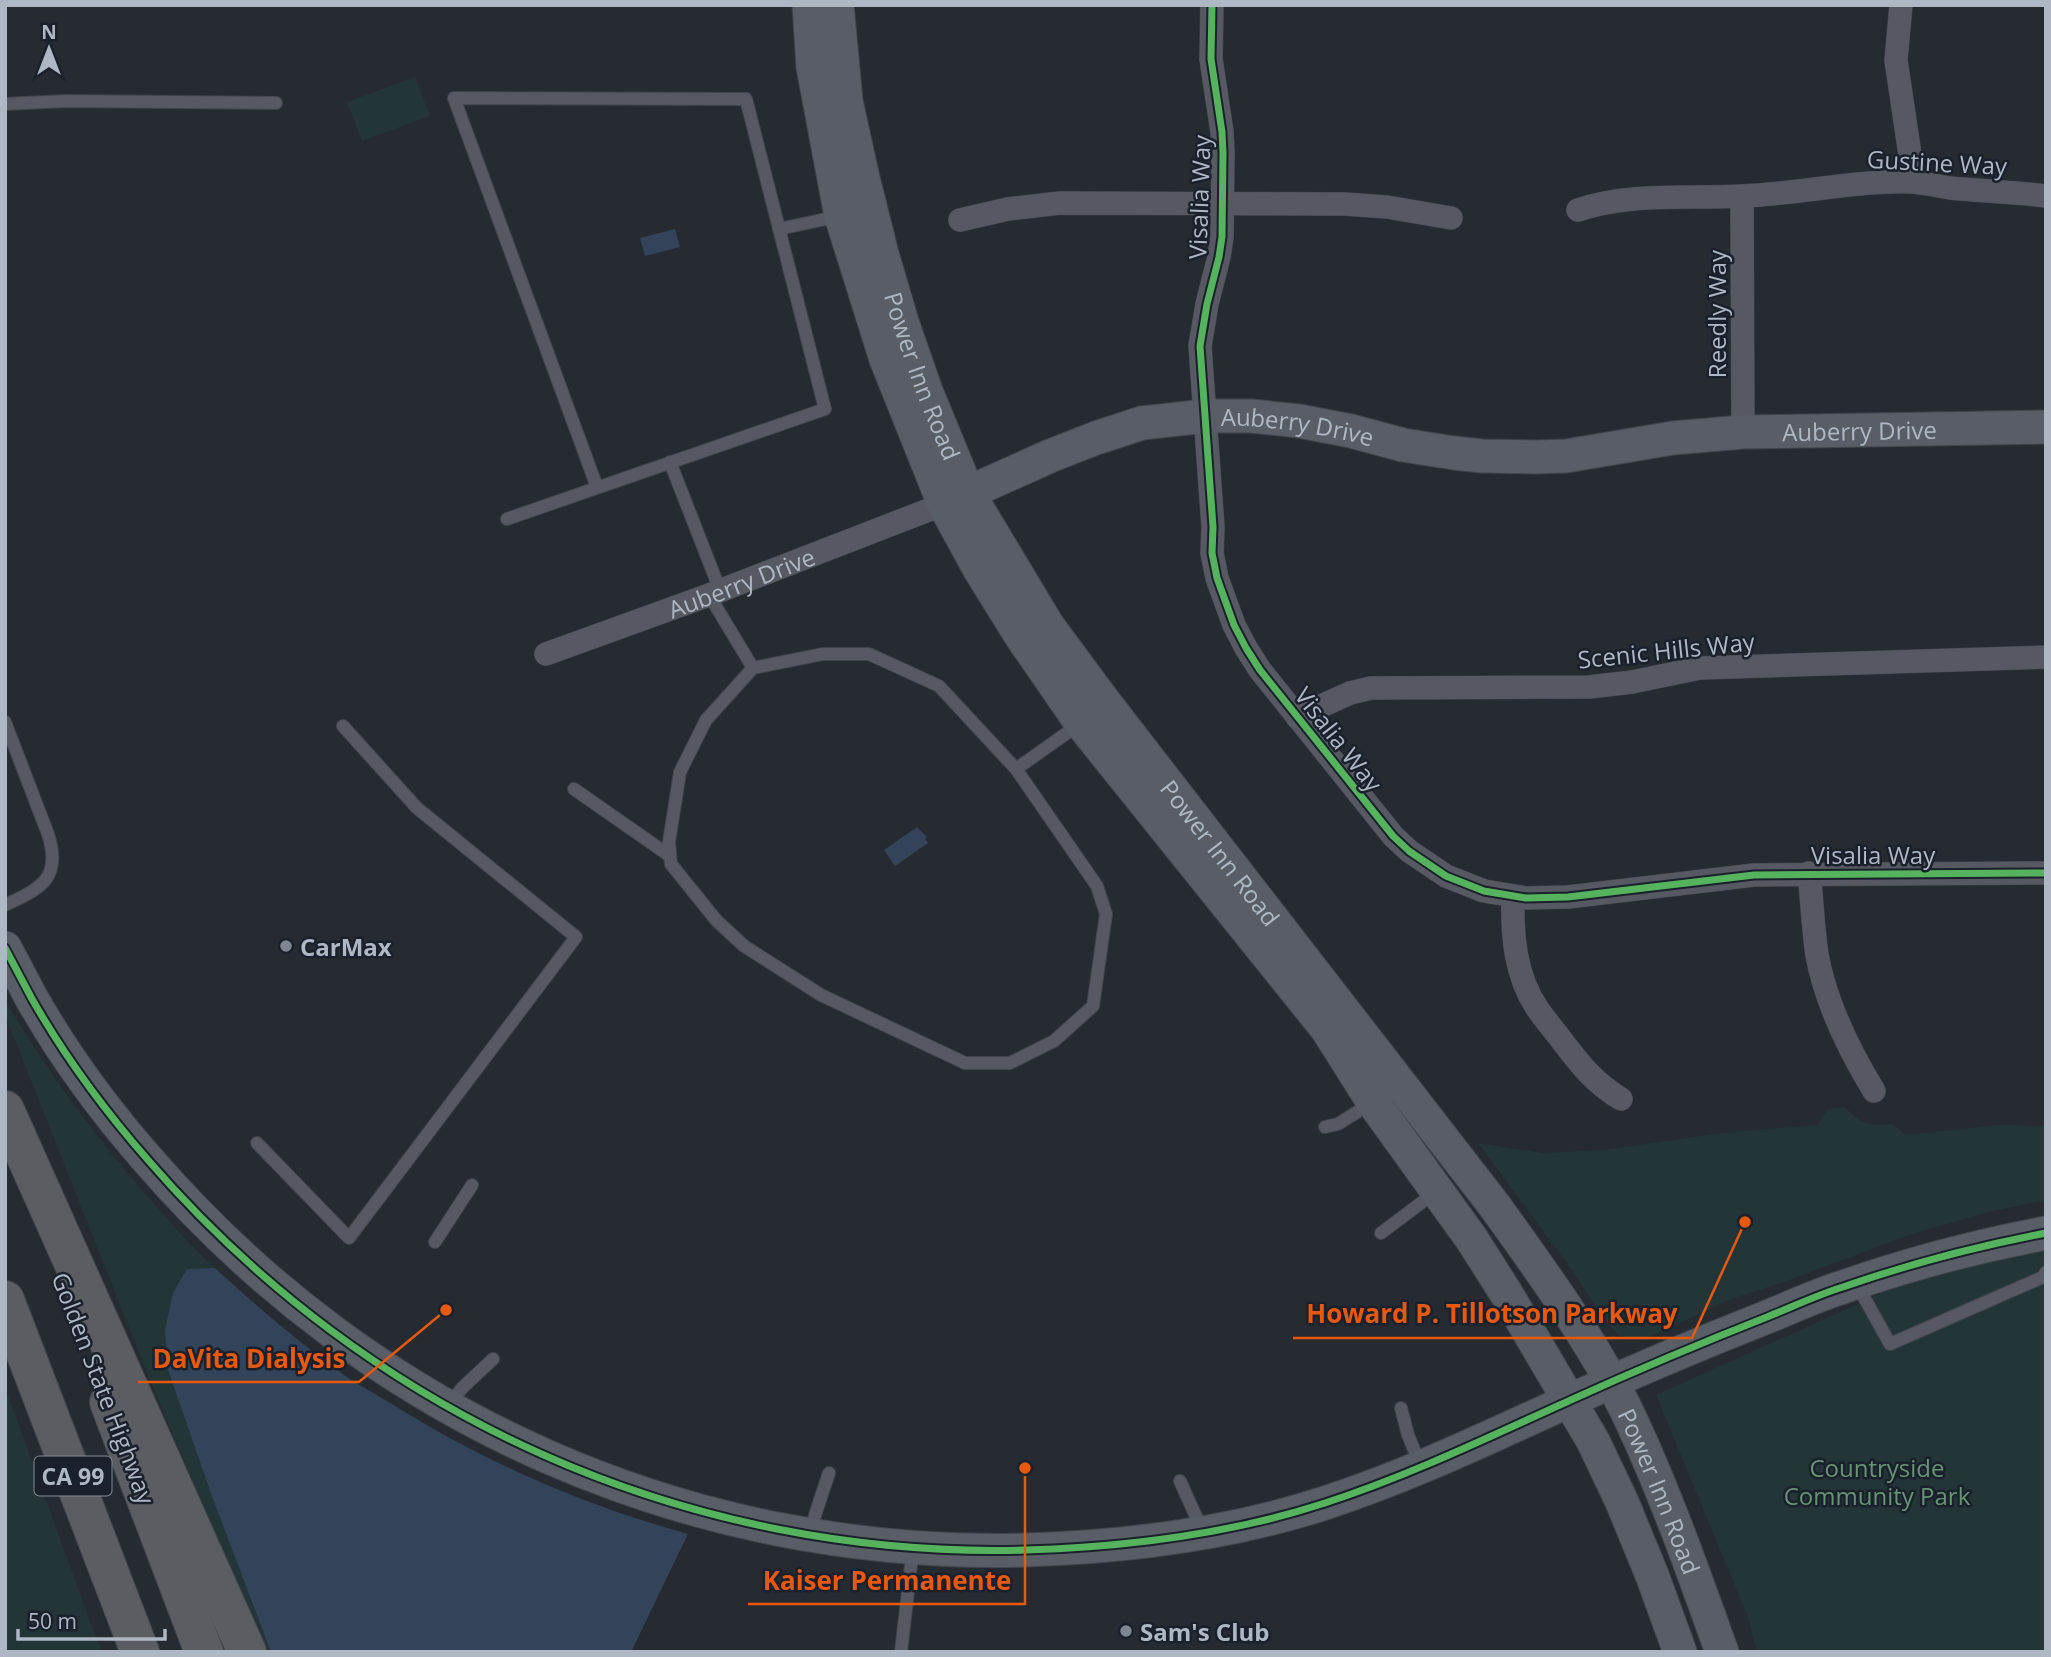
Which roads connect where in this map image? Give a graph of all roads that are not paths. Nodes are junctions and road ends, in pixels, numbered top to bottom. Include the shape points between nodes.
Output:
1 (809, 5) edge
2 (837, 5) edge
3 (1212, 5) edge
4 (1900, 5) edge
5 (276, 103) dead end
6 (5, 104) edge
7 (1914, 183) junction
8 (2046, 196) edge
9 (1742, 197) junction
10 (1223, 203) junction
11 (1578, 210) dead end
12 (841, 216) junction
13 (1451, 218) dead end
14 (960, 220) dead end
15 (779, 229) junction
16 (1205, 416) junction
17 (2046, 427) edge
18 (1743, 432) junction
19 (670, 462) junction
20 (597, 487) junction
21 (956, 498) junction
22 (507, 519) dead end
23 (715, 593) junction
24 (546, 654) dead end
25 (2046, 657) edge
26 (753, 668) junction
27 (1297, 717) junction
28 (5, 722) edge
29 (1081, 723) junction
30 (342, 726) dead end
31 (1016, 769) junction
32 (574, 789) dead end
33 (670, 856) junction
34 (1809, 873) junction
35 (2046, 873) edge
36 (1513, 897) junction
37 (5, 905) edge
38 (5, 947) edge
39 (1874, 1091) dead end
40 (1622, 1099) dead end
41 (1373, 1102) junction
42 (5, 1110) edge
43 (5, 1125) edge
44 (1325, 1127) dead end
45 (257, 1143) dead end
46 (472, 1185) dead end
47 (1438, 1191) junction
48 (1381, 1233) dead end
49 (2046, 1233) edge
50 (435, 1242) dead end
51 (2046, 1272) edge
52 (1856, 1283) junction
53 (5, 1300) edge
54 (493, 1359) dead end
55 (1611, 1382) junction
56 (1570, 1400) junction
57 (448, 1408) junction
58 (1402, 1408) dead end
59 (1422, 1467) junction
60 (829, 1473) dead end
61 (1180, 1481) dead end
62 (1203, 1532) junction
63 (810, 1535) junction
64 (913, 1548) junction
65 (140, 1652) edge
66 (204, 1652) edge
67 (247, 1652) edge
68 (901, 1652) edge
69 (1680, 1652) edge
70 (1722, 1652) edge

1 - 12 main road, Power Inn Road via 813,66
2 - 21 main road, Power Inn Road via 846,101 882,254
3 - 10 street, Visalia Way via 1211,59 1222,132
4 - 7 street via 1896,60
5 - 6 lane
7 - 8 street, Gustine Way
7 - 9 street, Gustine Way
9 - 11 street, Gustine Way via 1622,199
9 - 18 street, Reedly Way
10 - 13 street via 1344,204
10 - 14 street via 1060,203
10 - 16 street, Visalia Way via 1219,257 1200,346
12 - 15 lane
12 - 21 main road, Power Inn Road via 887,359
15 - 19 lane via 825,408
15 - 20 lane via 746,99 454,98
16 - 18 main road, Auberry Drive via 1299,421 1403,445 1482,456 1566,456
16 - 21 main road, Auberry Drive via 1142,422
16 - 27 street, Visalia Way via 1217,578 1246,648
17 - 18 main road, Auberry Drive
19 - 20 lane
19 - 23 lane
20 - 22 lane
21 - 23 street, Auberry Drive
21 - 29 main road, Power Inn Road via 980,570
21 - 55 main road, Power Inn Road via 1105,703 1494,1205
23 - 24 street, Auberry Drive
23 - 26 lane
25 - 27 street, Scenic Hills Way via 1700,668 1589,687 1371,688 1350,692
26 - 31 lane via 823,654 869,654 939,686
26 - 33 lane via 706,720 680,772 668,842
27 - 36 street, Visalia Way via 1409,852 1466,884
28 - 37 lane via 48,834 54,863 35,890
29 - 31 lane
29 - 41 main road, Power Inn Road via 1328,1029
30 - 45 lane via 417,808 576,937 349,1238
31 - 33 lane via 1097,886 1106,914 1093,1006 1055,1041 1010,1063 965,1063 831,1000 775,967 716,920
32 - 33 lane
34 - 35 street, Visalia Way
34 - 36 street, Visalia Way via 1558,898
34 - 39 street via 1817,956 1828,995 1843,1035
36 - 40 street via 1514,950 1536,1007 1601,1087
38 - 57 main road via 34,1002 100,1102 173,1189 221,1238 313,1316
41 - 44 lane
41 - 47 main road, Power Inn Road
42 - 67 highway
43 - 66 highway, Golden State Highway / CA 99
46 - 50 lane
47 - 48 lane
47 - 56 main road, Power Inn Road
49 - 52 main road via 1977,1247
51 - 52 lane via 2043,1278 1890,1344
52 - 55 main road
53 - 65 highway, CA 99
54 - 57 lane
55 - 56 main road
55 - 70 main road, Power Inn Road via 1673,1516
56 - 59 main road
56 - 69 main road, Power Inn Road via 1622,1502
57 - 63 main road via 594,1476 717,1516
58 - 59 lane
59 - 62 main road via 1329,1502
60 - 63 lane
61 - 62 lane
62 - 64 main road via 1069,1549
63 - 64 main road
64 - 68 lane

